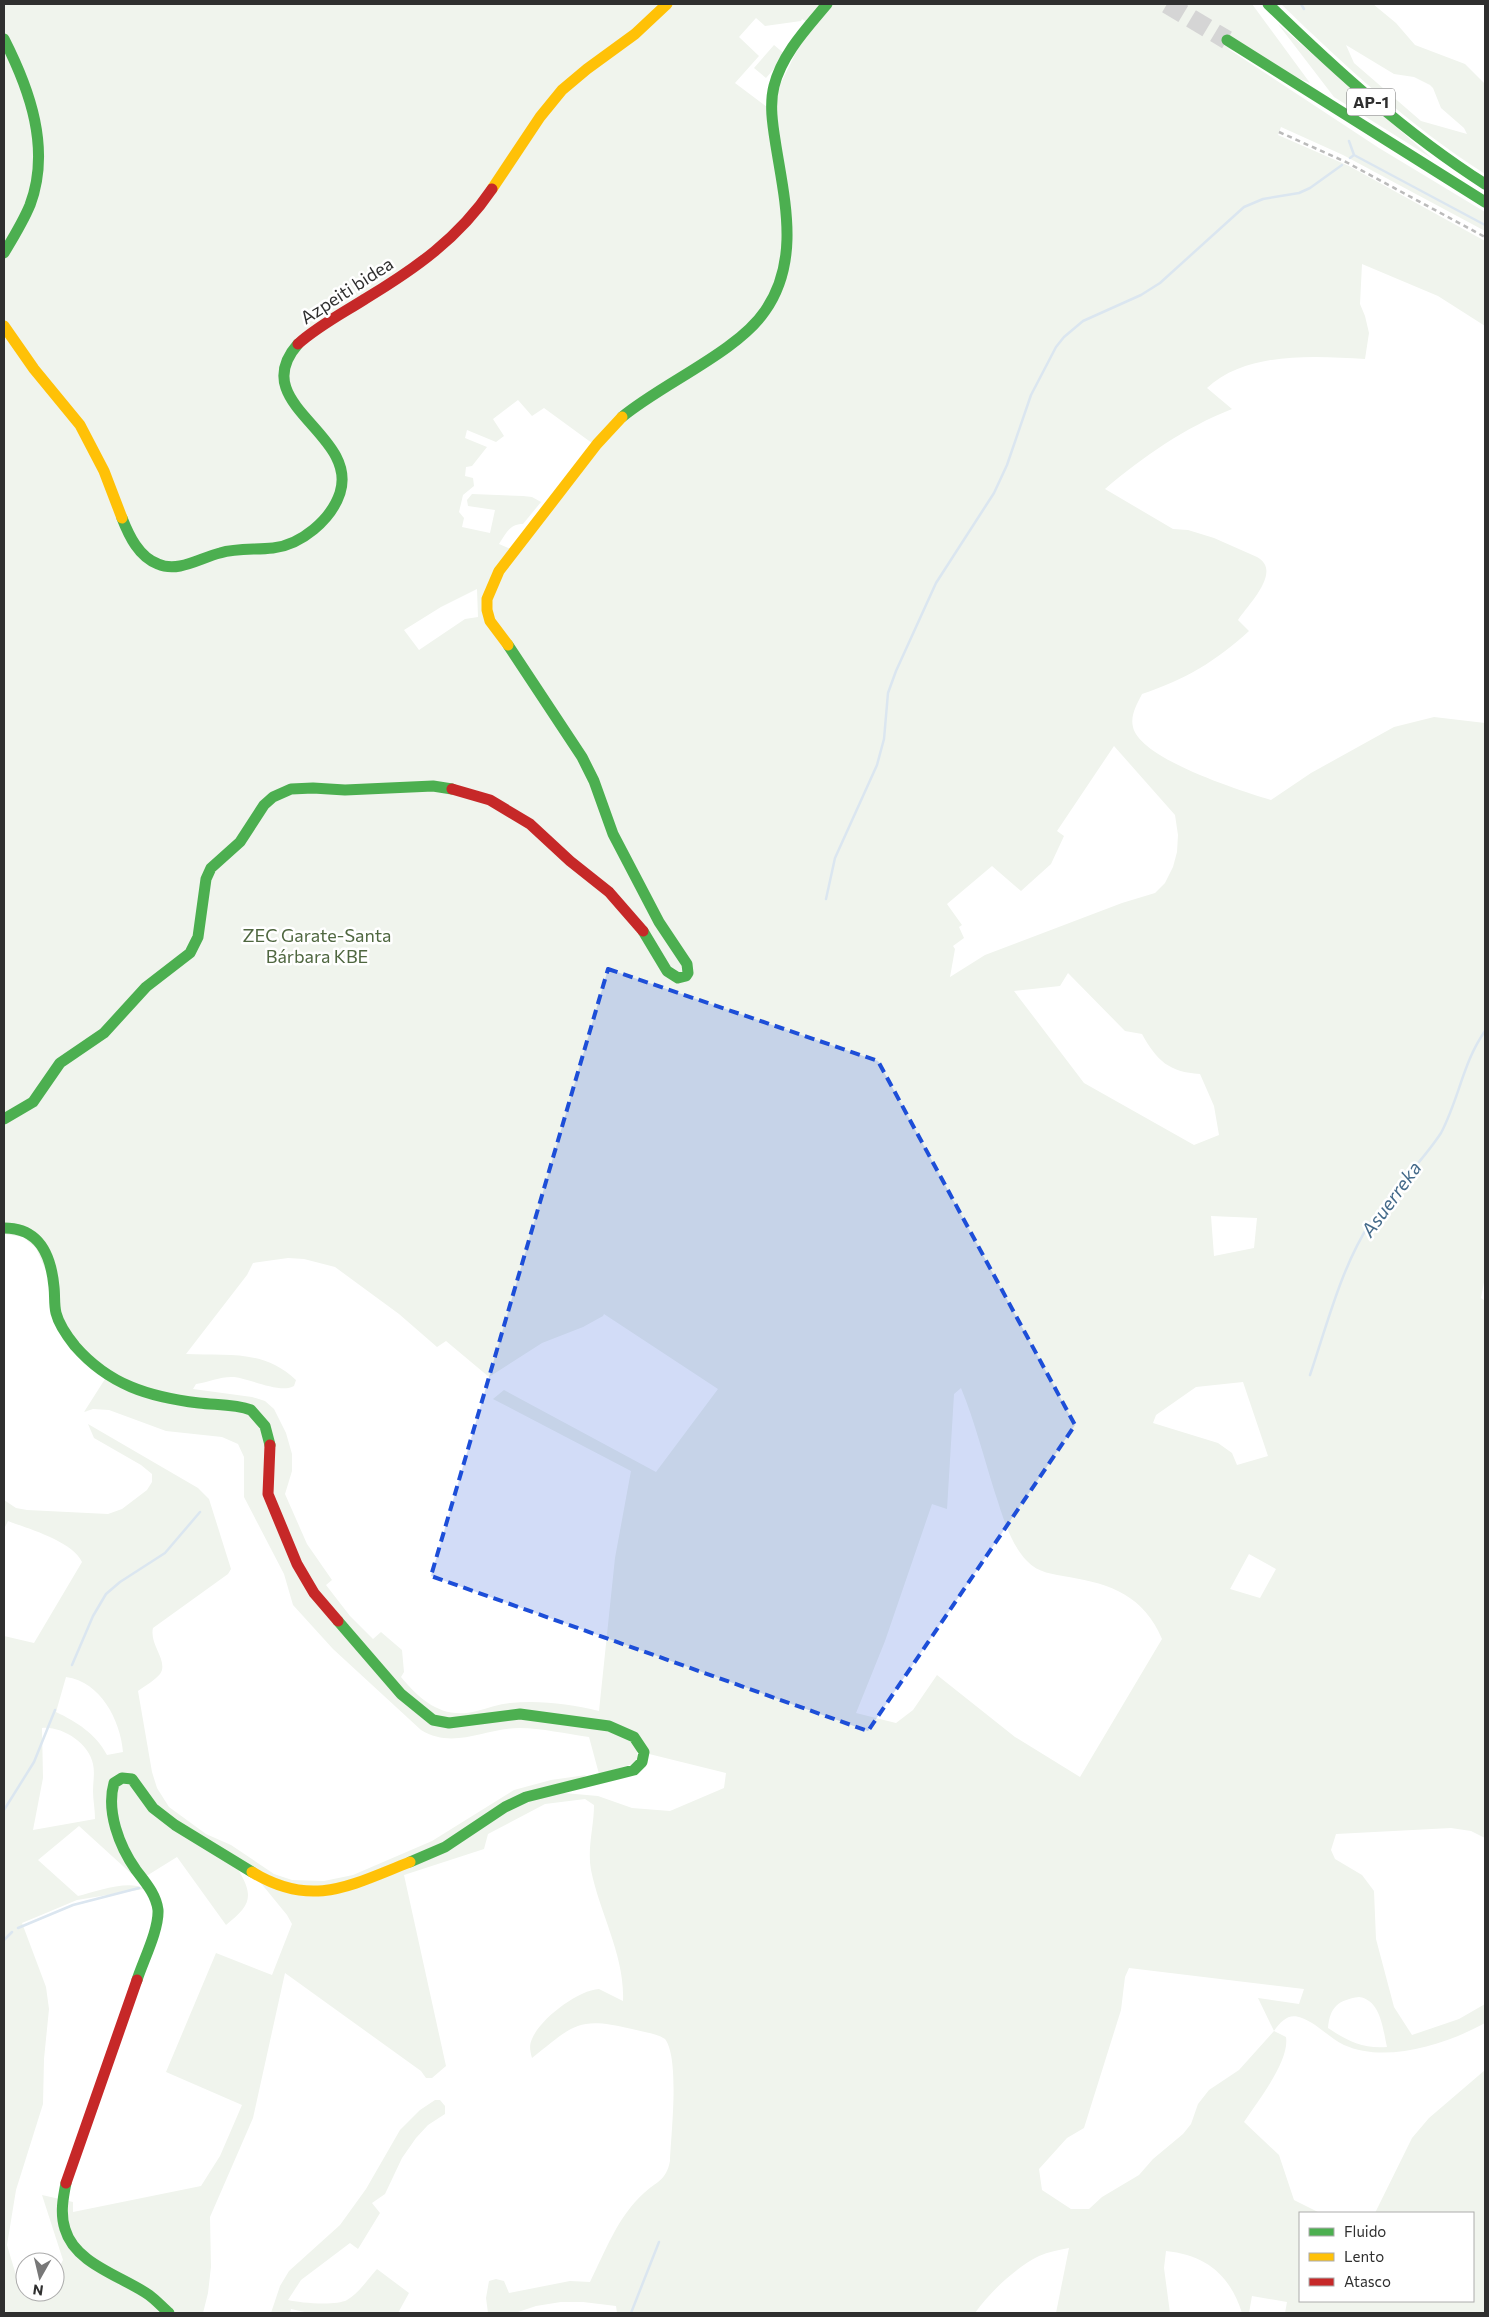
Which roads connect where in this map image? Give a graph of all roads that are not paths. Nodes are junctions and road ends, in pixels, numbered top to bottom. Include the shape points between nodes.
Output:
1 (667, 4) edge
2 (827, 4) edge
3 (1268, 4) edge
4 (4, 39) edge
5 (1227, 40) tunnel mouth
6 (1485, 184) edge
7 (1485, 202) edge
8 (4, 253) edge
9 (4, 326) edge
10 (4, 1119) edge
11 (4, 1228) edge
12 (169, 2313) edge

1 - 9 main road, Azpeiti bidea via 634,35 583,70 558,93 472,215 445,245 313,332 294,350 284,373 285,391 294,407 331,446 340,465 342,482 340,495 331,509 293,543 224,552 174,567 160,566 149,560 130,536 103,470 78,422 40,377
2 - 10 main road via 788,56 773,91 772,118 788,241 784,269 772,301 758,319 733,340 643,399 616,422 499,571 487,603 492,626 527,672 586,764 610,829 659,922 687,964 688,974 680,978 670,974 640,926 605,888 574,865 530,824 490,800 433,786 291,789 264,805 237,845 211,868 206,879 198,937 190,953 146,986 104,1033 60,1062 33,1102
3 - 6 main road, AP-1 via 1380,110 1437,154
4 - 8 main road via 27,90 35,123 38,162 31,203
5 - 7 main road, AP-1
11 - 12 main road via 26,1231 42,1246 52,1272 60,1324 80,1349 113,1378 139,1391 253,1410 271,1450 267,1482 269,1497 302,1574 327,1610 418,1710 430,1718 449,1723 520,1714 609,1726 631,1735 644,1752 642,1762 634,1770 526,1797 438,1850 363,1882 324,1891 295,1890 269,1883 155,1810 132,1779 122,1778 114,1783 111,1801 118,1833 155,1899 158,1914 68,2173 63,2197 64,2221 70,2242 80,2254 148,2294

